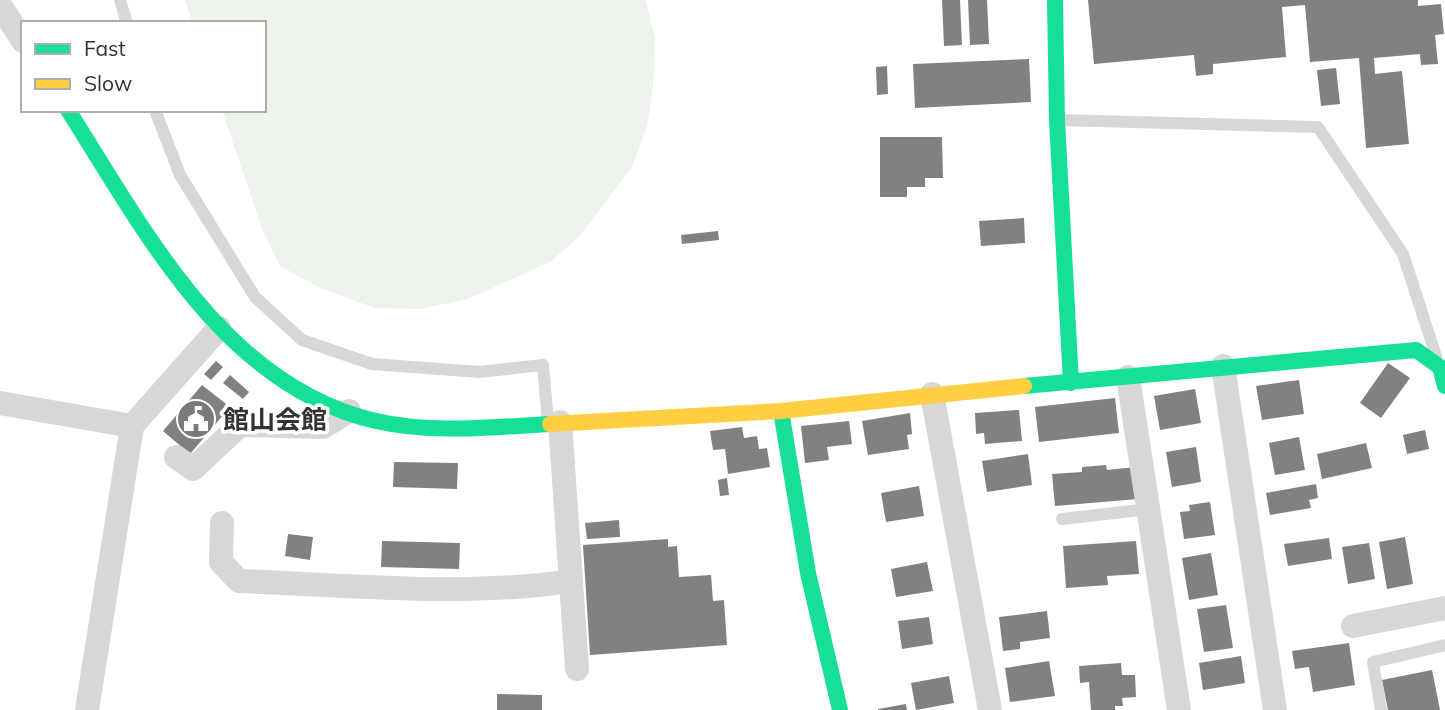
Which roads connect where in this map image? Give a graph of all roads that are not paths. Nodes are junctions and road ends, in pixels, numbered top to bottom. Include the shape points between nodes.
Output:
1 (120, 0) edge
2 (1055, 0) edge
3 (0, 5) edge
4 (126, 21) edge
5 (21, 38) edge
6 (69, 112) edge
7 (156, 112) edge
8 (1057, 120) junction
9 (219, 328) junction
10 (1223, 366) junction
11 (1440, 367) junction
12 (1128, 377) junction
13 (1071, 383) junction
14 (1445, 386) edge
15 (932, 394) junction
16 (0, 403) edge
17 (349, 411) junction
18 (781, 411) junction
19 (554, 422) junction
20 (132, 426) junction
21 (176, 457) dead end
22 (1149, 509) junction
23 (1062, 519) dead end
24 (222, 523) dead end
25 (571, 581) junction
26 (1445, 608) edge
27 (1353, 626) dead end
28 (1445, 645) edge
29 (577, 669) dead end
30 (87, 710) edge
31 (840, 710) edge
32 (990, 710) edge
33 (1179, 710) edge
34 (1275, 710) edge
35 (1381, 710) edge

1 - 4 lane
2 - 8 street
3 - 5 street
6 - 9 street via 165,262
7 - 19 lane via 180,175 255,297 302,340 372,364 479,372 543,365
8 - 11 lane via 1318,127 1403,254
8 - 13 street
9 - 17 street via 300,393
9 - 20 street
10 - 11 street via 1416,350
10 - 12 street
10 - 34 street
11 - 14 street
12 - 13 street
12 - 22 street
13 - 15 street
15 - 18 street
15 - 32 street
16 - 20 street
17 - 19 street via 375,421 439,430
17 - 21 street via 323,427 240,425 193,469
18 - 19 street
18 - 31 street via 808,573
19 - 25 street
20 - 30 street
22 - 23 lane
22 - 33 street
24 - 25 street via 221,562 239,581 389,587 536,586
25 - 29 street
26 - 27 street
28 - 35 lane via 1373,662

